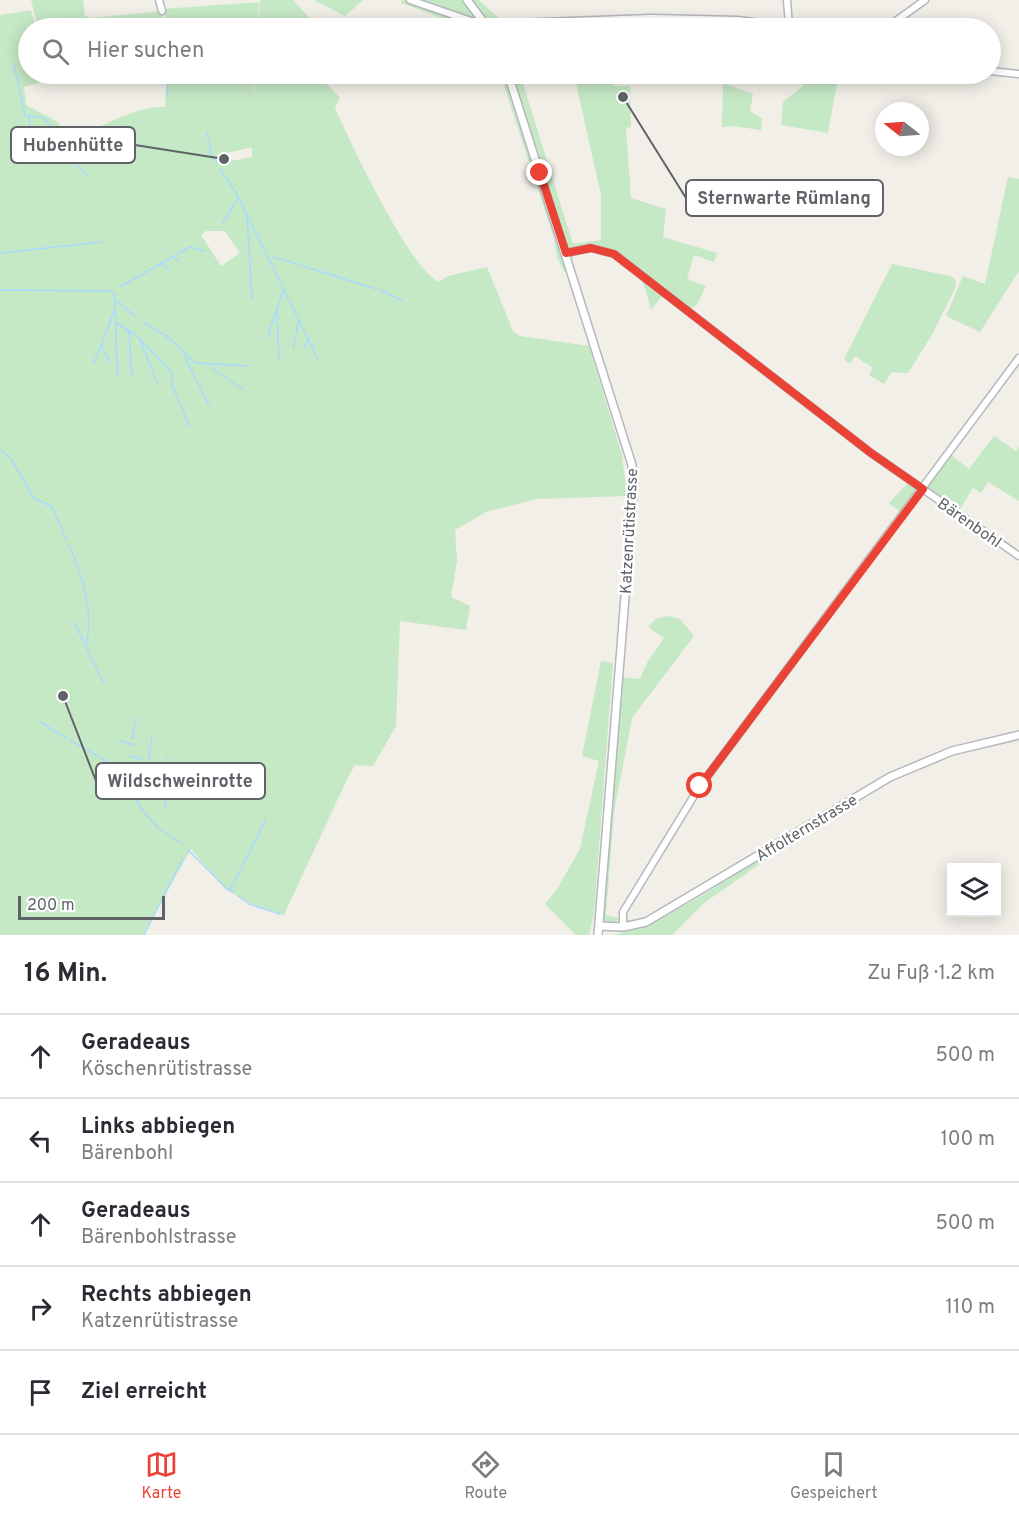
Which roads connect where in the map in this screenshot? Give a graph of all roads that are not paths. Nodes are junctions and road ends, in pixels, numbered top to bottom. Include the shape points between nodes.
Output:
1 (159, 0) edge
2 (410, 0) edge
3 (467, 0) edge
4 (787, 0) edge
5 (925, 0) edge
6 (162, 11) dead end
7 (462, 18) edge
8 (481, 18) edge
9 (788, 18) edge
10 (900, 18) edge
11 (1001, 72) edge
12 (1019, 74) edge
13 (511, 84) edge
14 (566, 253) junction
15 (1019, 358) edge
16 (923, 489) junction
17 (1019, 556) edge
18 (1019, 735) edge
19 (599, 926) junction
20 (623, 927) junction
21 (598, 935) edge

1 - 6 street
2 - 7 street
3 - 8 street
4 - 9 street
5 - 10 street
11 - 12 street
13 - 14 street, Katzenrütistrasse
14 - 16 street, Bärenbohl via 591,248 614,254
14 - 19 street, Katzenrütistrasse via 633,472
15 - 16 street
16 - 17 street, Bärenbohl
16 - 20 street via 700,786 623,912
18 - 20 street, Affolternstrasse via 958,749 890,777 656,917
19 - 20 street, Affolternstrasse
19 - 21 street, Katzenrütistrasse

